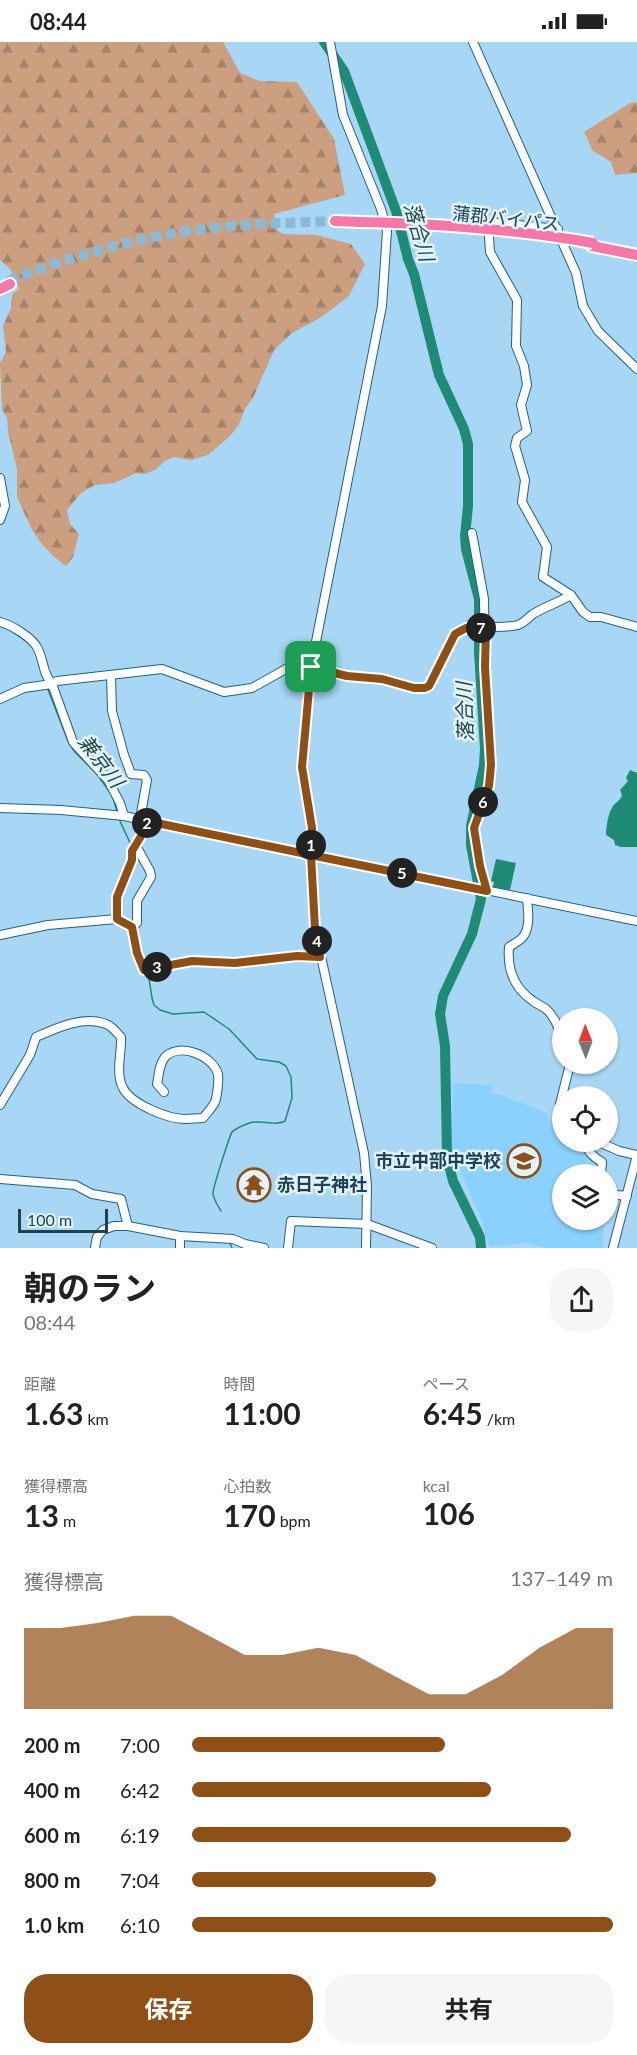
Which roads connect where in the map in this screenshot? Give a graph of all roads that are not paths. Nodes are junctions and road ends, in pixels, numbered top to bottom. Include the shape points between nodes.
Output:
1 (473, 42) edge
2 (330, 43) edge
3 (335, 224) tunnel mouth
4 (558, 230) junction
5 (637, 253) edge
6 (637, 369) edge
7 (0, 478) edge
8 (0, 520) edge
9 (472, 533) dead end
10 (571, 596) junction
11 (0, 622) edge
12 (637, 627) edge
13 (485, 628) junction
14 (311, 667) junction
15 (111, 676) junction
16 (48, 685) junction
17 (0, 699) edge
18 (0, 808) edge
19 (121, 816) junction
20 (144, 820) junction
21 (133, 847) junction
22 (311, 855) junction
23 (486, 891) junction
24 (527, 898) junction
25 (117, 919) junction
26 (637, 921) edge
27 (134, 926) junction
28 (0, 935) edge
29 (320, 957) junction
30 (552, 1016) edge
31 (164, 1092) dead end
32 (0, 1105) edge
33 (618, 1151) edge
34 (589, 1152) edge
35 (637, 1155) edge
36 (602, 1164) edge
37 (0, 1179) edge
38 (618, 1195) edge
39 (627, 1196) junction
40 (367, 1224) junction
41 (128, 1226) junction
42 (180, 1236) junction
43 (251, 1247) edge
44 (95, 1248) edge
45 (180, 1248) edge
46 (264, 1248) edge
47 (288, 1248) edge
48 (366, 1248) edge
49 (432, 1248) edge
50 (613, 1248) edge

1 - 4 street
2 - 14 street via 343,115 385,219 387,244 382,306
3 - 5 highway, 蒲郡バイパス, bridge via 497,228
4 - 6 street via 576,273 583,306 598,331
4 - 10 street via 488,222 490,252 517,300 516,346 527,385 521,405 527,432 517,438 515,446 525,480 522,502 547,547 543,577
7 - 8 street via 5,506
9 - 13 street
10 - 12 street via 590,617
10 - 13 street via 521,624
11 - 16 street via 35,645
13 - 14 street via 466,628 455,634 425,688
13 - 23 street via 491,765 489,786 474,828
14 - 15 street via 293,665 252,688 224,692 162,669
14 - 22 street via 302,767 312,828
15 - 16 street
15 - 20 street via 112,711 124,755 131,774 147,780
16 - 17 street via 24,688
16 - 19 street via 73,742 108,780 120,803
18 - 19 street
19 - 20 street
20 - 21 street via 143,833
20 - 22 street
21 - 25 street via 132,860 117,897
21 - 27 street via 151,877 137,901
22 - 23 street
22 - 29 street
23 - 24 street
24 - 26 street
24 - 30 street via 526,931 523,938 509,947 508,961 511,975 524,994
25 - 27 street
25 - 28 street via 48,925
27 - 29 street via 137,953 147,969 192,961 235,963
29 - 40 street via 360,1132
31 - 32 street via 158,1084 160,1064 166,1056 179,1051 196,1053 218,1074 216,1101 204,1118 183,1119 157,1113 123,1088 121,1036 110,1025 91,1022 57,1027 36,1037 30,1055
33 - 35 street
34 - 36 street
35 - 39 street
37 - 41 street via 75,1185 92,1194 121,1199
38 - 39 street
39 - 50 street
40 - 47 street via 291,1221
40 - 48 street
40 - 49 street
41 - 42 street
41 - 44 street via 107,1227 99,1234
42 - 43 street via 233,1239
42 - 45 street
43 - 46 street

